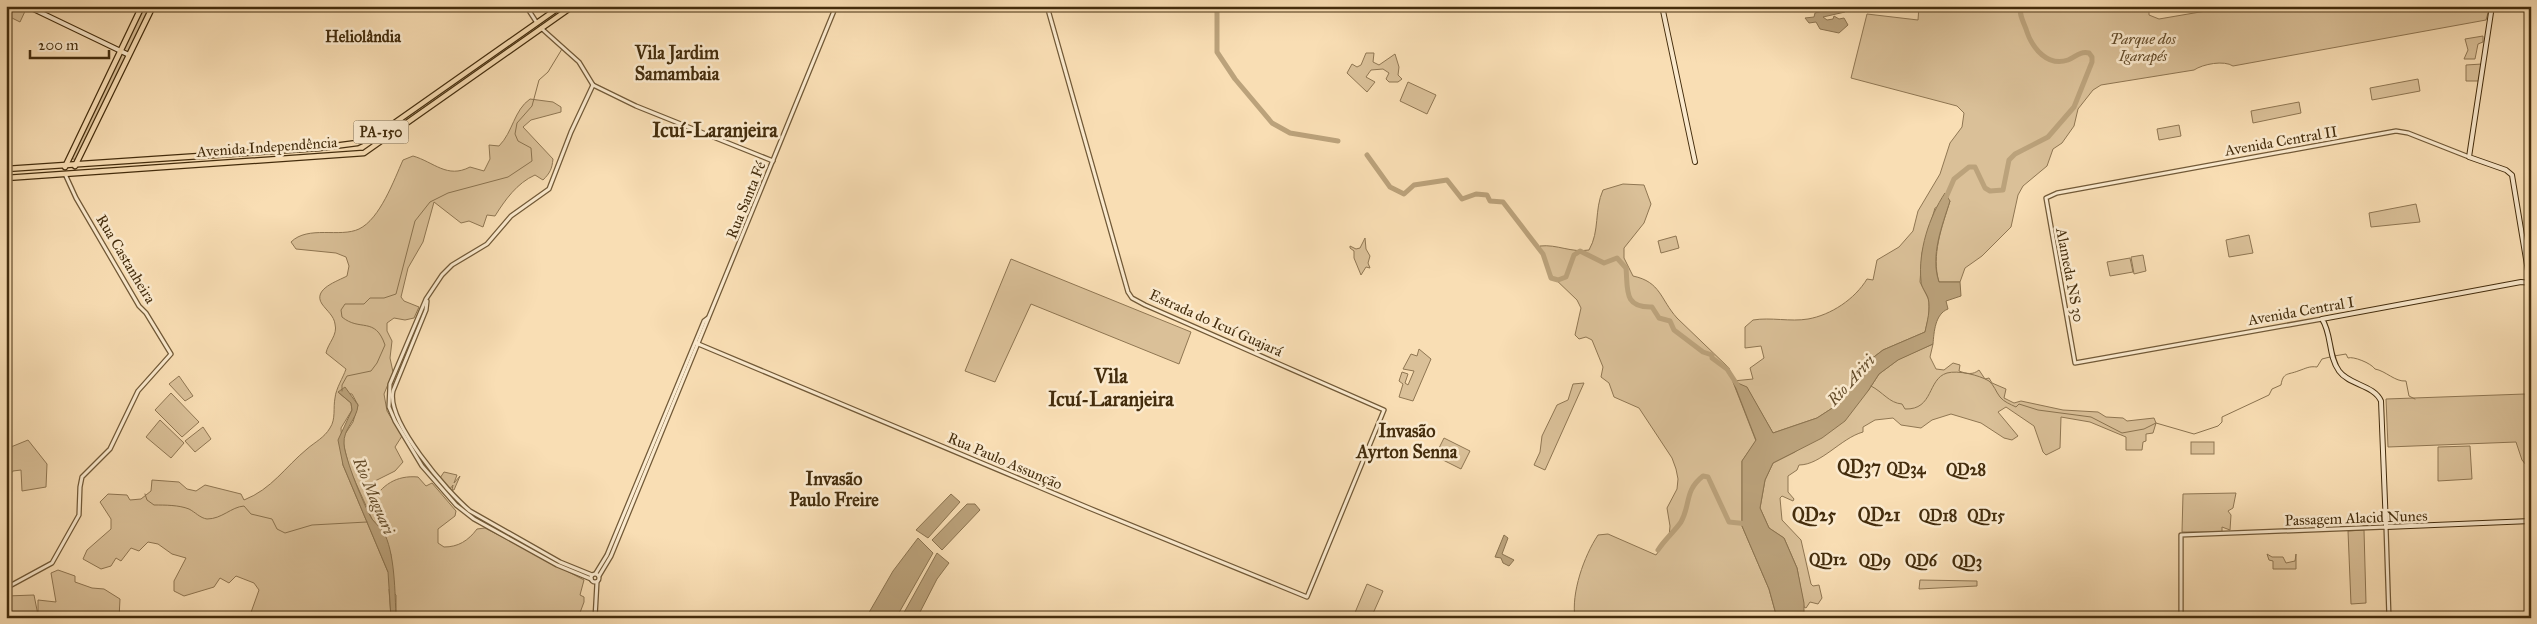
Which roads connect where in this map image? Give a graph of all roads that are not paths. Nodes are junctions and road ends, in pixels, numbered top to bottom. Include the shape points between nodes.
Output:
1 (27, 6) edge
2 (142, 6) edge
3 (153, 6) edge
4 (526, 6) edge
5 (561, 6) edge
6 (573, 6) edge
7 (836, 6) edge
8 (1047, 6) edge
9 (1662, 6) edge
10 (2492, 6) edge
11 (537, 23) junction
12 (542, 28) junction
13 (120, 51) junction
14 (129, 55) junction
15 (468, 72) junction
16 (473, 78) junction
17 (593, 85) junction
18 (329, 147) junction
19 (329, 155) junction
20 (2469, 157) junction
21 (69, 158) junction
22 (78, 160) junction
23 (773, 161) junction
24 (1695, 162) dead end
25 (65, 166) junction
26 (75, 166) junction
27 (41, 168) junction
28 (6, 169) edge
29 (65, 174) junction
30 (39, 176) junction
31 (6, 178) edge
32 (2051, 194) joint
33 (2531, 283) edge
34 (2327, 318) junction
35 (2322, 319) junction
36 (2326, 325) junction
37 (697, 343) junction
38 (2075, 363) joint
39 (2531, 521) edge
40 (2386, 527) junction
41 (595, 576) junction
42 (597, 582) junction
43 (6, 588) edge
44 (1307, 597) joint
45 (2181, 616) edge
46 (595, 618) edge
47 (2389, 618) edge

1 - 13 main road
2 - 13 main road
3 - 14 main road
4 - 11 street
5 - 11 main road, Avenida Independência / PA-150
6 - 12 main road, Avenida Independência / PA-150
7 - 23 street, Rua Santa Fé
8 - 44 street, Estrada do Icuí Guajará via 1132,298 1384,410
9 - 24 main road
10 - 20 main road
11 - 15 main road, Avenida Independência / PA-150
12 - 16 main road, Avenida Independência / PA-150
12 - 17 street via 579,62
13 - 14 main road
13 - 21 main road
14 - 22 main road
15 - 16 main road via 468,76
15 - 18 main road, Avenida Independência / PA-150 via 376,136
16 - 19 main road, Avenida Independência / PA-150 via 367,152
17 - 23 street via 636,106
17 - 41 street via 549,190 511,216 486,244 447,270 430,293 391,401 424,462 437,480 470,511 560,562
18 - 19 main road
18 - 26 main road, Avenida Independência / PA-150
19 - 29 main road, Avenida Independência / PA-150
20 - 32 street, Avenida Central II via 2396,131
20 - 33 main road, Avenida Central II via 2510,173
21 - 22 main road
21 - 25 main road
22 - 26 main road
23 - 37 street, Rua Santa Fé
25 - 26 main road, Avenida Independência / PA-150
25 - 27 main road, Avenida Independência / PA-150
27 - 28 main road, Avenida Independência / PA-150
27 - 30 main road
29 - 30 main road, Avenida Independência / PA-150
29 - 43 street, Rua Castanheira via 138,306 146,313 171,354 138,391 110,449 82,477 79,515 52,563
30 - 31 main road, Avenida Independência / PA-150
32 - 38 street, Alameda NS 30 via 2046,198 2046,207
33 - 34 main road, Avenida Central I via 2523,281
34 - 35 main road, Avenida Central I
34 - 36 main road
35 - 36 main road
35 - 38 street, Avenida Central I
36 - 40 main road via 2333,356 2342,374 2376,394 2381,401
37 - 41 street, Rua Santa Fé via 611,556
37 - 44 street, Rua Paulo Assunção
39 - 40 main road, Passagem Alacid Nunes
40 - 45 street, Passagem Alacid Nunes via 2181,536
40 - 47 street
41 - 42 street, Rua Santa Fé
41 - 42 street
42 - 46 street, Rua Santa Fé

